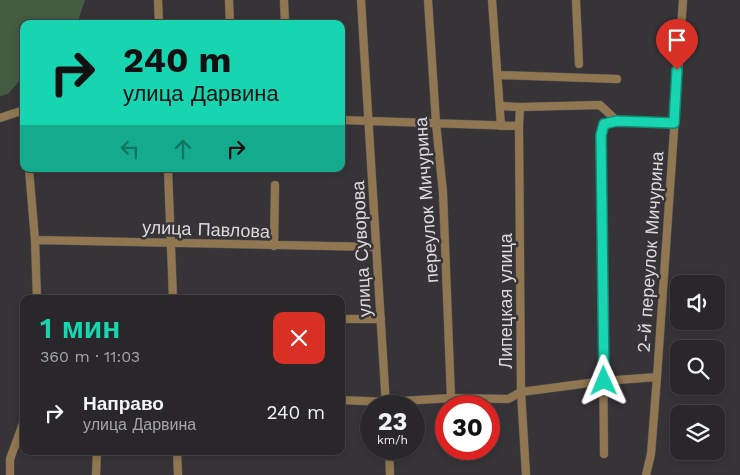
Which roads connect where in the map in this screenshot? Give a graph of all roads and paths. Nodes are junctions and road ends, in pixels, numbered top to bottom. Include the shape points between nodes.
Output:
1 (158, 0) edge
2 (228, 0) edge
3 (284, 0) edge
4 (361, 0) edge
5 (428, 0) edge
6 (492, 0) edge
7 (576, 0) edge
8 (683, 0) edge
9 (160, 20) edge
10 (230, 20) edge
11 (285, 20) edge
12 (579, 64) dead end
13 (498, 75) junction
14 (617, 78) dead end
15 (500, 106) junction
16 (520, 107) junction
17 (20, 111) edge
18 (0, 118) edge
19 (345, 120) edge
20 (368, 120) junction
21 (617, 121) junction
22 (436, 123) junction
23 (674, 123) junction
24 (501, 126) junction
25 (519, 126) junction
26 (29, 172) edge
27 (168, 172) edge
28 (275, 185) dead end
29 (35, 240) junction
30 (171, 242) junction
31 (274, 246) junction
32 (376, 248) junction
33 (37, 295) edge
34 (173, 295) edge
35 (345, 319) edge
36 (380, 319) junction
37 (657, 376) junction
38 (604, 381) junction
39 (521, 392) junction
40 (385, 395) edge
41 (451, 395) edge
42 (500, 399) edge
43 (345, 400) edge
44 (360, 402) edge
45 (20, 432) edge
46 (604, 454) dead end
47 (97, 455) edge
48 (177, 455) edge
49 (389, 460) edge
50 (10, 475) edge
51 (96, 475) edge
52 (178, 475) edge
53 (390, 475) edge
54 (526, 475) edge
55 (646, 475) edge

1 - 9 street
2 - 10 street
3 - 11 street
4 - 20 street, улица Суворова
5 - 22 street, переулок Мичурина
6 - 13 street
7 - 12 street
8 - 23 street, 2-й переулок Мичурина
13 - 14 street
13 - 15 street
15 - 16 street
15 - 24 street
16 - 21 street via 600,105
16 - 25 street, Липецкая улица
17 - 18 street
19 - 20 street
20 - 22 street
20 - 32 street, улица Суворова
21 - 23 street
21 - 38 street via 604,124 601,135
22 - 24 street
22 - 41 street, переулок Мичурина via 443,193
23 - 37 street, 2-й переулок Мичурина
24 - 25 street
25 - 39 street, Липецкая улица
26 - 29 street
27 - 30 street
28 - 31 street
29 - 30 street, улица Павлова
29 - 33 street
30 - 31 street, улица Павлова
30 - 34 street
31 - 32 street, улица Павлова
32 - 36 street, улица Суворова
35 - 36 street
36 - 40 street, улица Суворова
37 - 38 street
37 - 55 street, 2-й переулок Мичурина
38 - 39 street
38 - 46 street
39 - 42 street via 508,399
39 - 54 street, Липецкая улица
43 - 44 street
45 - 50 street via 10,459
47 - 51 street
48 - 52 street
49 - 53 street

